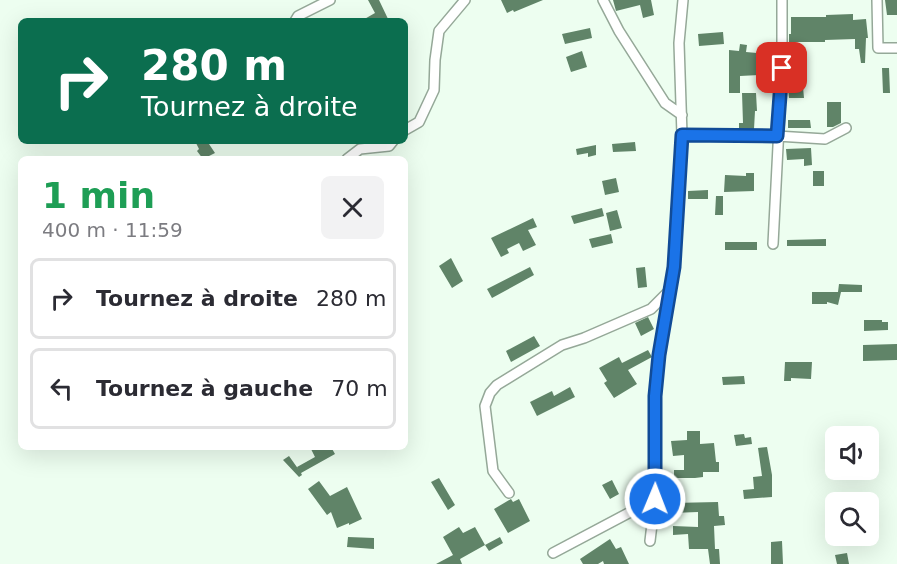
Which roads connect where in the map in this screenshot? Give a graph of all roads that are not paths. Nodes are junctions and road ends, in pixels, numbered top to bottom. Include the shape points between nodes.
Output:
1 (330, 0) edge
2 (465, 0) edge
3 (603, 0) edge
4 (683, 0) edge
5 (782, 0) edge
6 (877, 0) edge
7 (297, 18) edge
8 (897, 48) edge
9 (682, 115) junction
10 (408, 128) edge
11 (846, 128) dead end
12 (682, 135) junction
13 (777, 136) junction
14 (391, 144) edge
15 (351, 156) edge
16 (773, 244) dead end
17 (670, 290) junction
18 (509, 493) dead end
19 (655, 499) junction
20 (650, 541) dead end
21 (554, 553) dead end

1 - 7 street
2 - 10 street via 439,31 434,90 419,122
3 - 9 street via 665,103
4 - 9 street
5 - 13 street
6 - 8 street via 878,48
9 - 12 street
11 - 13 street via 825,139
12 - 13 street
12 - 17 street
13 - 16 street
14 - 15 street via 360,149
17 - 18 street via 651,309 562,345 490,393 484,405 493,471
17 - 19 street via 655,396
19 - 20 street
19 - 21 street

